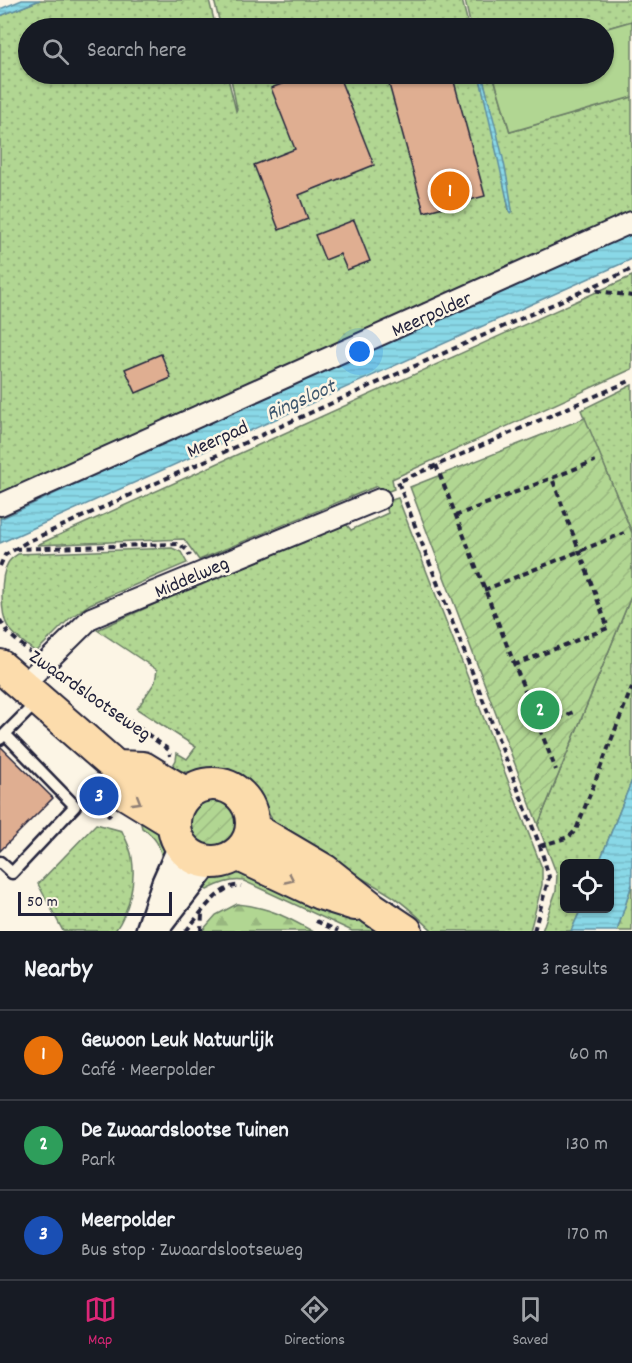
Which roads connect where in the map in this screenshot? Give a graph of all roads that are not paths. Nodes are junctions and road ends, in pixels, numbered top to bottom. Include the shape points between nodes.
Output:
1 (632, 222) edge
2 (380, 499) dead end
3 (0, 505) edge
4 (21, 684) edge
5 (3, 736) edge
6 (116, 766) junction
7 (186, 794) junction
8 (244, 841) junction
9 (188, 844) junction
10 (0, 862) edge
11 (151, 931) edge
12 (406, 931) edge

1 - 3 street, Meerpolder
2 - 4 street, Middelweg via 91,618
4 - 5 lane
4 - 6 main road, Zwaardslootseweg
5 - 10 lane via 75,806 12,873
6 - 7 main road, Zwaardslootseweg via 143,768
6 -> 9 main road, Zwaardslootseweg via 125,793
7 - 8 main road via 205,784 236,791 249,807
7 - 9 main road via 177,807
8 - 9 main road via 218,862
8 - 12 main road via 320,893 373,909
9 - 11 street via 166,883

